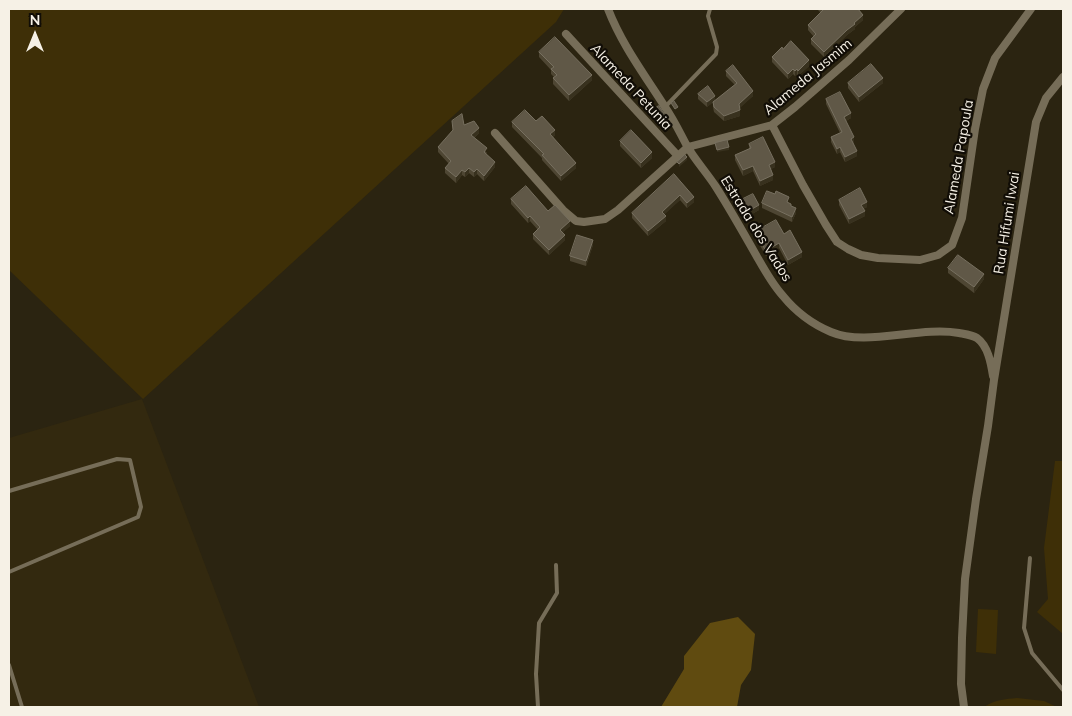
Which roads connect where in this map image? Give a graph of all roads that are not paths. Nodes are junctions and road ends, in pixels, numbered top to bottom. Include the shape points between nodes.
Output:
1 (608, 9) edge
2 (710, 9) edge
3 (901, 9) edge
4 (1030, 9) edge
5 (566, 34) dead end
6 (1063, 77) edge
7 (665, 107) junction
8 (772, 125) junction
9 (495, 133) dead end
10 (688, 147) junction
11 (678, 156) junction
12 (994, 380) junction
13 (9, 491) edge
14 (1030, 558) dead end
15 (556, 565) dead end
16 (9, 572) edge
17 (9, 665) edge
18 (1063, 690) edge
19 (22, 707) edge
20 (538, 707) edge
21 (964, 707) edge

1 - 7 street, Estrada dos Vados via 629,53
2 - 7 lane via 708,16 716,54
3 - 8 street, Alameda Jasmim via 849,60
4 - 8 street, Alameda Papoula via 996,58 983,89 962,218 952,245 938,255 920,260 878,258 861,255 837,242 802,185
5 - 11 street, Alameda Petunia
6 - 12 street, Rua Hifumi Iwai via 1046,98 1036,122
7 - 10 street, Estrada dos Vados
8 - 10 street, Alameda Jasmim
9 - 11 street via 576,221 605,219
10 - 11 street
10 - 12 street, Estrada dos Vados via 781,295 804,317 834,333 850,337 949,331 977,338 989,358
12 - 21 street, Rua Hifumi Iwai via 965,579 961,684
13 - 16 lane via 117,459 130,460 141,507 138,517
14 - 18 lane via 1024,628 1032,654
15 - 20 lane via 557,593 538,622
17 - 19 lane

